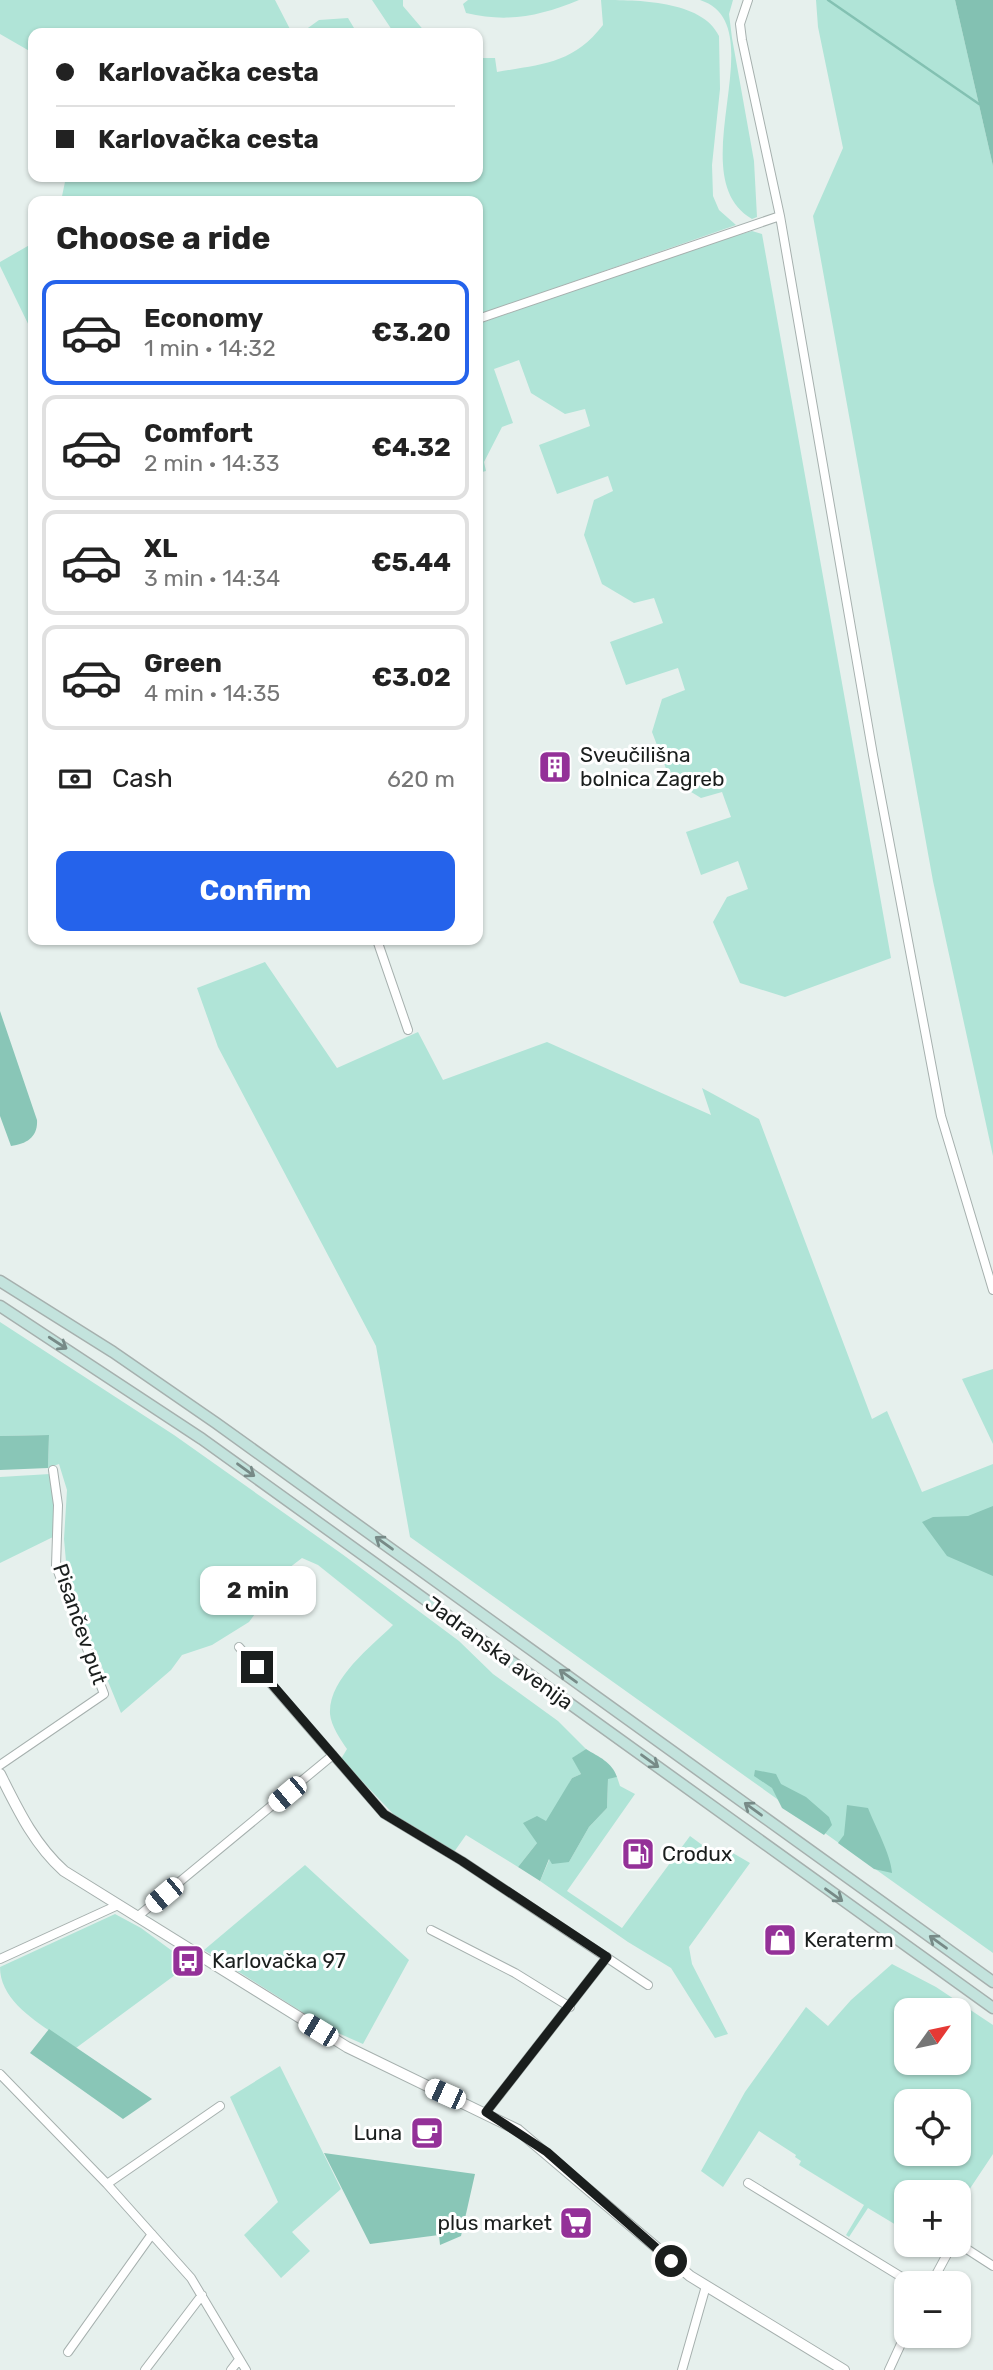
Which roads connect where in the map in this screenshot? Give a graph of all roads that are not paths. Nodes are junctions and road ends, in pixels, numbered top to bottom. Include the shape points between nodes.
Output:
1 (748, 0) edge
2 (780, 216) junction
3 (483, 317) edge
4 (379, 945) edge
5 (408, 1030) dead end
6 (0, 1281) edge
7 (993, 1290) edge
8 (0, 1306) edge
9 (53, 1470) dead end
10 (239, 1647) dead end
11 (333, 1755) junction
12 (0, 1765) edge
13 (0, 1774) edge
14 (118, 1905) junction
15 (137, 1917) junction
16 (430, 1930) dead end
17 (607, 1957) junction
18 (0, 1959) edge
19 (993, 1982) edge
20 (649, 1985) dead end
21 (570, 2007) junction
22 (993, 2008) edge
23 (0, 2074) edge
24 (8, 2084) junction
25 (0, 2090) edge
26 (220, 2106) dead end
27 (486, 2112) junction
28 (107, 2183) junction
29 (748, 2183) dead end
30 (152, 2234) junction
31 (971, 2252) edge
32 (993, 2266) edge
33 (894, 2272) edge
34 (706, 2286) junction
35 (202, 2295) junction
36 (899, 2348) edge
37 (68, 2352) dead end
38 (238, 2361) junction
39 (145, 2370) edge
40 (231, 2370) edge
41 (246, 2370) edge
42 (682, 2370) edge
43 (844, 2370) edge
44 (889, 2370) edge

1 - 2 street via 741,32
2 - 3 street
2 - 7 street via 940,1116
4 - 5 street
19 -> 6 main road, Jadranska avenija via 216,1423
8 -> 22 main road, Jadranska avenija via 202,1439
9 - 12 street, Pisančev put via 58,1505 56,1566 104,1694
10 - 11 street
11 - 15 street
11 - 17 street via 384,1814
13 - 14 street via 43,1851 64,1871
14 - 15 street
14 - 18 street
15 - 27 street via 347,2047
16 - 21 street
17 - 20 street
17 - 21 street
21 - 27 street
23 - 24 street
24 - 25 street
24 - 28 street
26 - 28 street
27 - 34 street via 547,2152 652,2246
28 - 30 street
29 - 33 street
30 - 35 street
30 - 37 street
31 - 32 street
34 - 42 street
34 - 43 street
35 - 38 street
35 - 39 street
36 - 44 street
38 - 40 street
38 - 41 street

